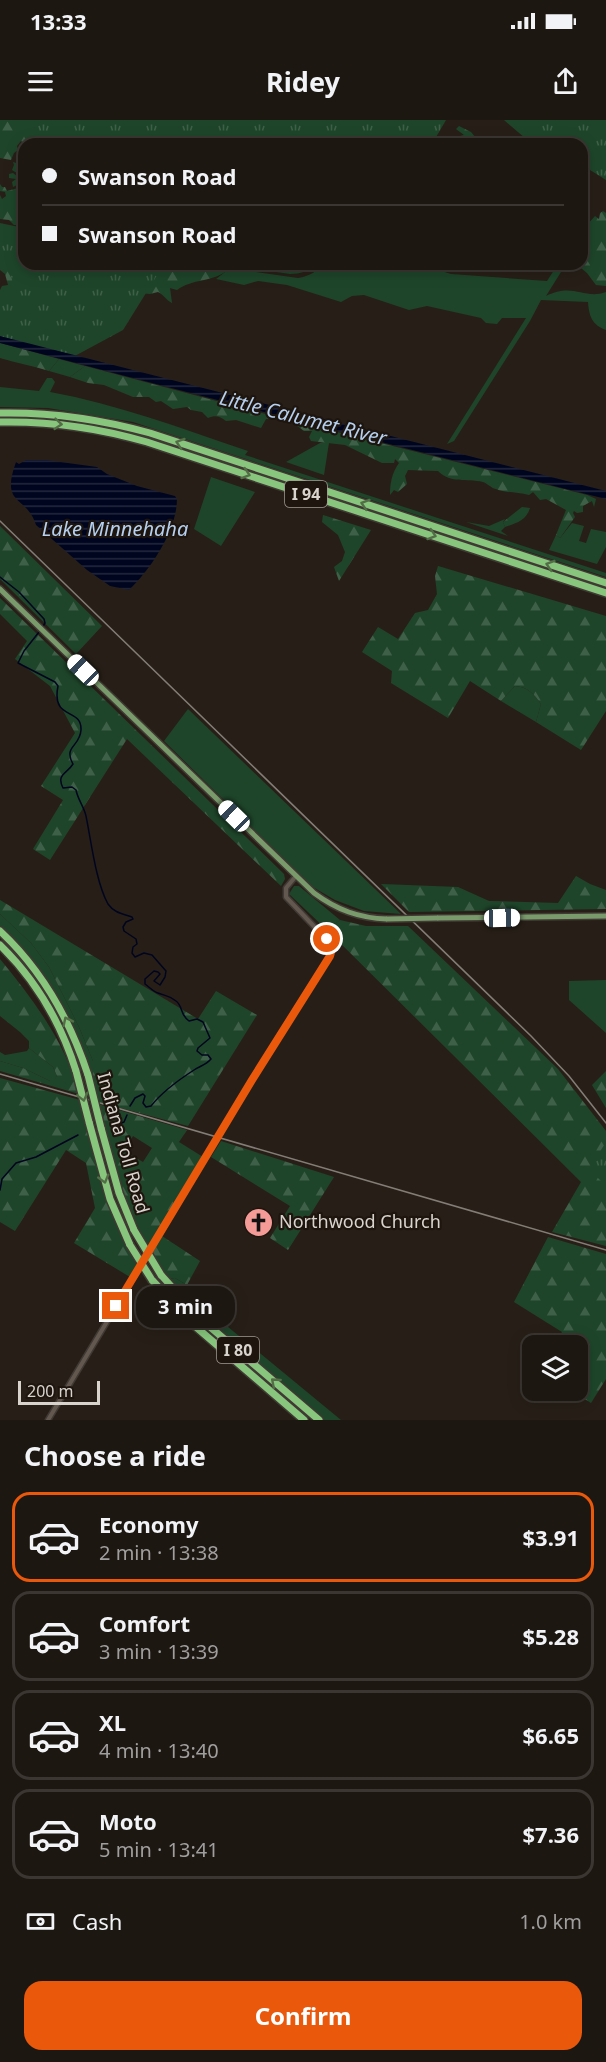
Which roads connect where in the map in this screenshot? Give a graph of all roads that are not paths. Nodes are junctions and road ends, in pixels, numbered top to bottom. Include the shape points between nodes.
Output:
1 (0, 413) edge
2 (0, 422) edge
3 (606, 583) edge
4 (0, 589) edge
5 (606, 593) edge
6 (296, 876) junction
7 (606, 916) edge
8 (0, 931) edge
9 (0, 945) edge
10 (48, 1420) edge
11 (304, 1420) edge
12 (319, 1420) edge

3 -> 1 highway, I 94 via 150,433 100,420
2 -> 5 highway, I 94 via 66,425 139,439
4 - 6 main road
6 - 7 main road, bridge via 339,909 366,918
6 - 10 street via 286,888 286,897 327,939 332,948 330,956
12 -> 8 highway, Indiana Toll Road / I 80, bridge via 202,1320 161,1275 134,1230 119,1194 74,1036 29,961
9 -> 11 highway, Indiana Toll Road / I 80, bridge via 28,976 66,1043 110,1199 130,1245 152,1280 196,1327

